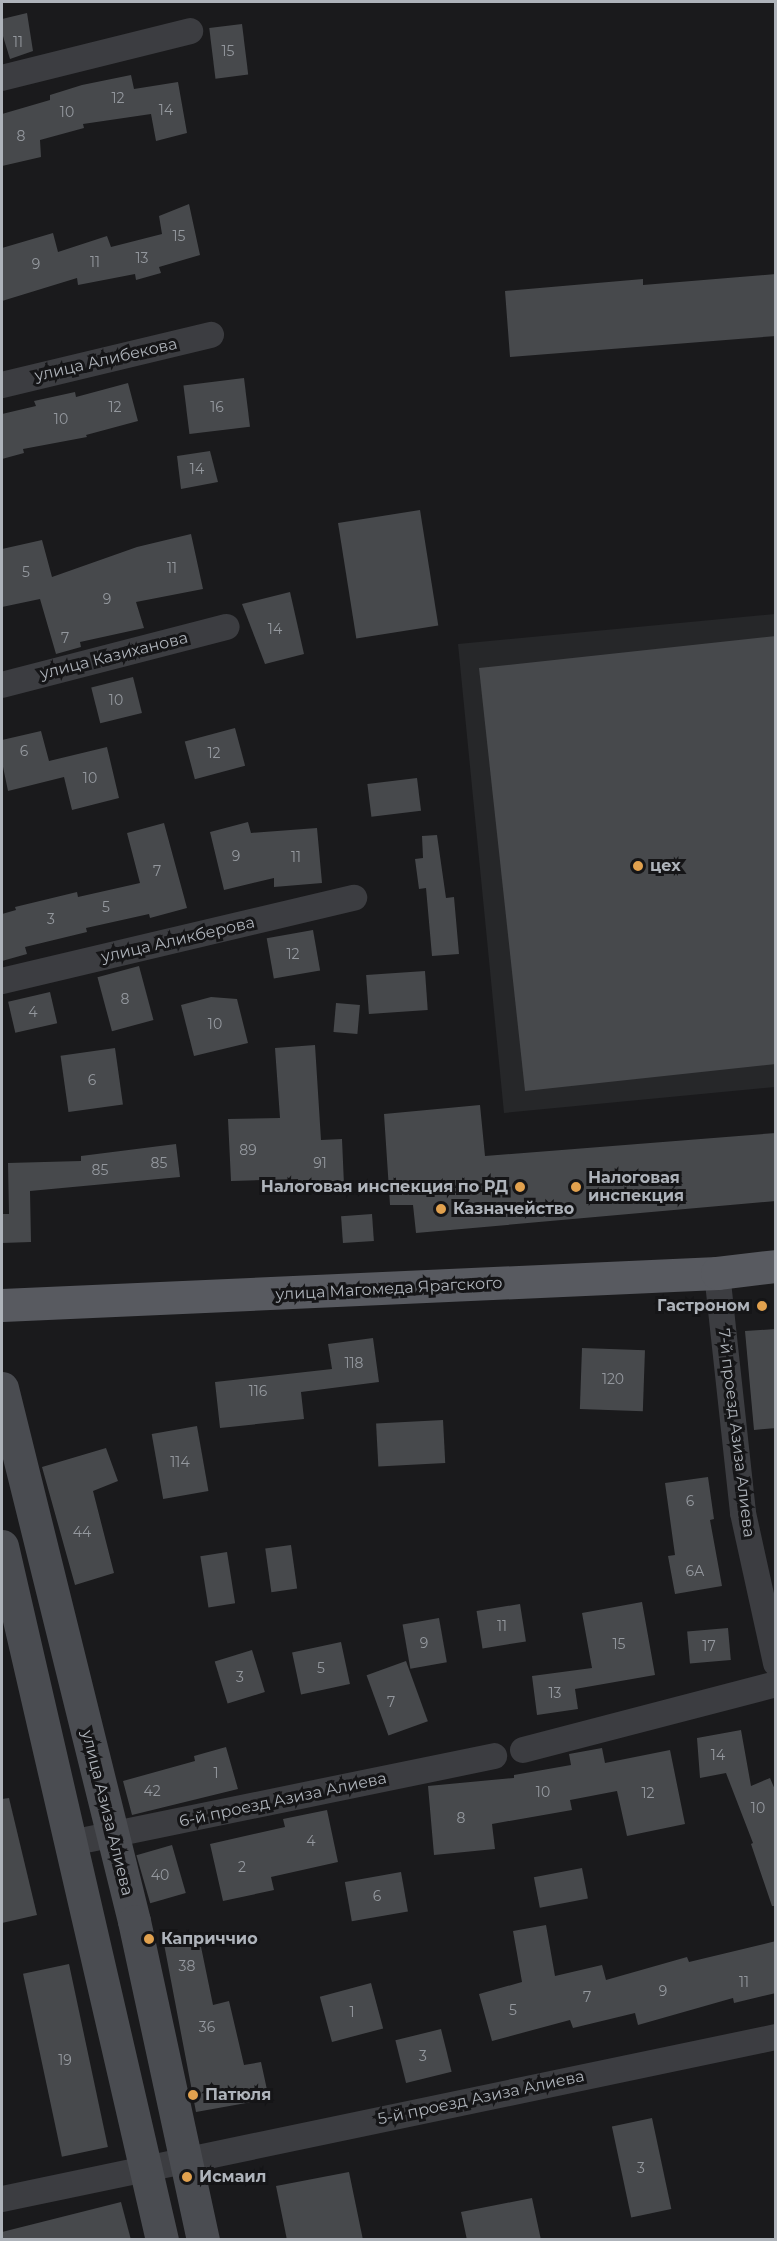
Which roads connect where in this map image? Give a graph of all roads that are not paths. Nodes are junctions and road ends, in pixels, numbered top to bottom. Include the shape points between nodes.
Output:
1 (190, 31) dead end
2 (2, 78) edge
3 (211, 335) dead end
4 (2, 385) edge
5 (227, 627) dead end
6 (2, 685) edge
7 (354, 898) dead end
8 (2, 981) edge
9 (776, 1266) edge
10 (717, 1273) junction
11 (2, 1305) edge
12 (2, 1388) edge
13 (2, 1546) edge
14 (776, 1663) edge
15 (776, 1684) edge
16 (523, 1750) dead end
17 (495, 1756) dead end
18 (112, 1834) junction
19 (71, 1844) junction
20 (776, 2037) edge
21 (187, 2159) junction
22 (145, 2168) junction
23 (2, 2199) edge
24 (162, 2240) edge
25 (203, 2240) edge

1 - 2 street
3 - 4 street, улица Алибекова
5 - 6 street, улица Казиханова
7 - 8 street, улица Аликберова
9 - 10 main road, улица Магомеда Ярагского
10 - 11 main road, улица Магомеда Ярагского
10 - 14 street, 7-й проезд Азиза Алиева via 744,1513
12 - 18 main road, улица Азиза Алиева
13 - 19 main road
15 - 16 street
17 - 18 street, 6-й проезд Азиза Алиева
18 - 19 street, 6-й проезд Азиза Алиева
18 - 21 main road, улица Азиза Алиева
19 - 22 main road
20 - 21 street, 5-й проезд Азиза Алиева
21 - 22 street, 5-й проезд Азиза Алиева
21 - 25 main road, улица Азиза Алиева
22 - 23 street, 5-й проезд Азиза Алиева
22 - 24 main road

